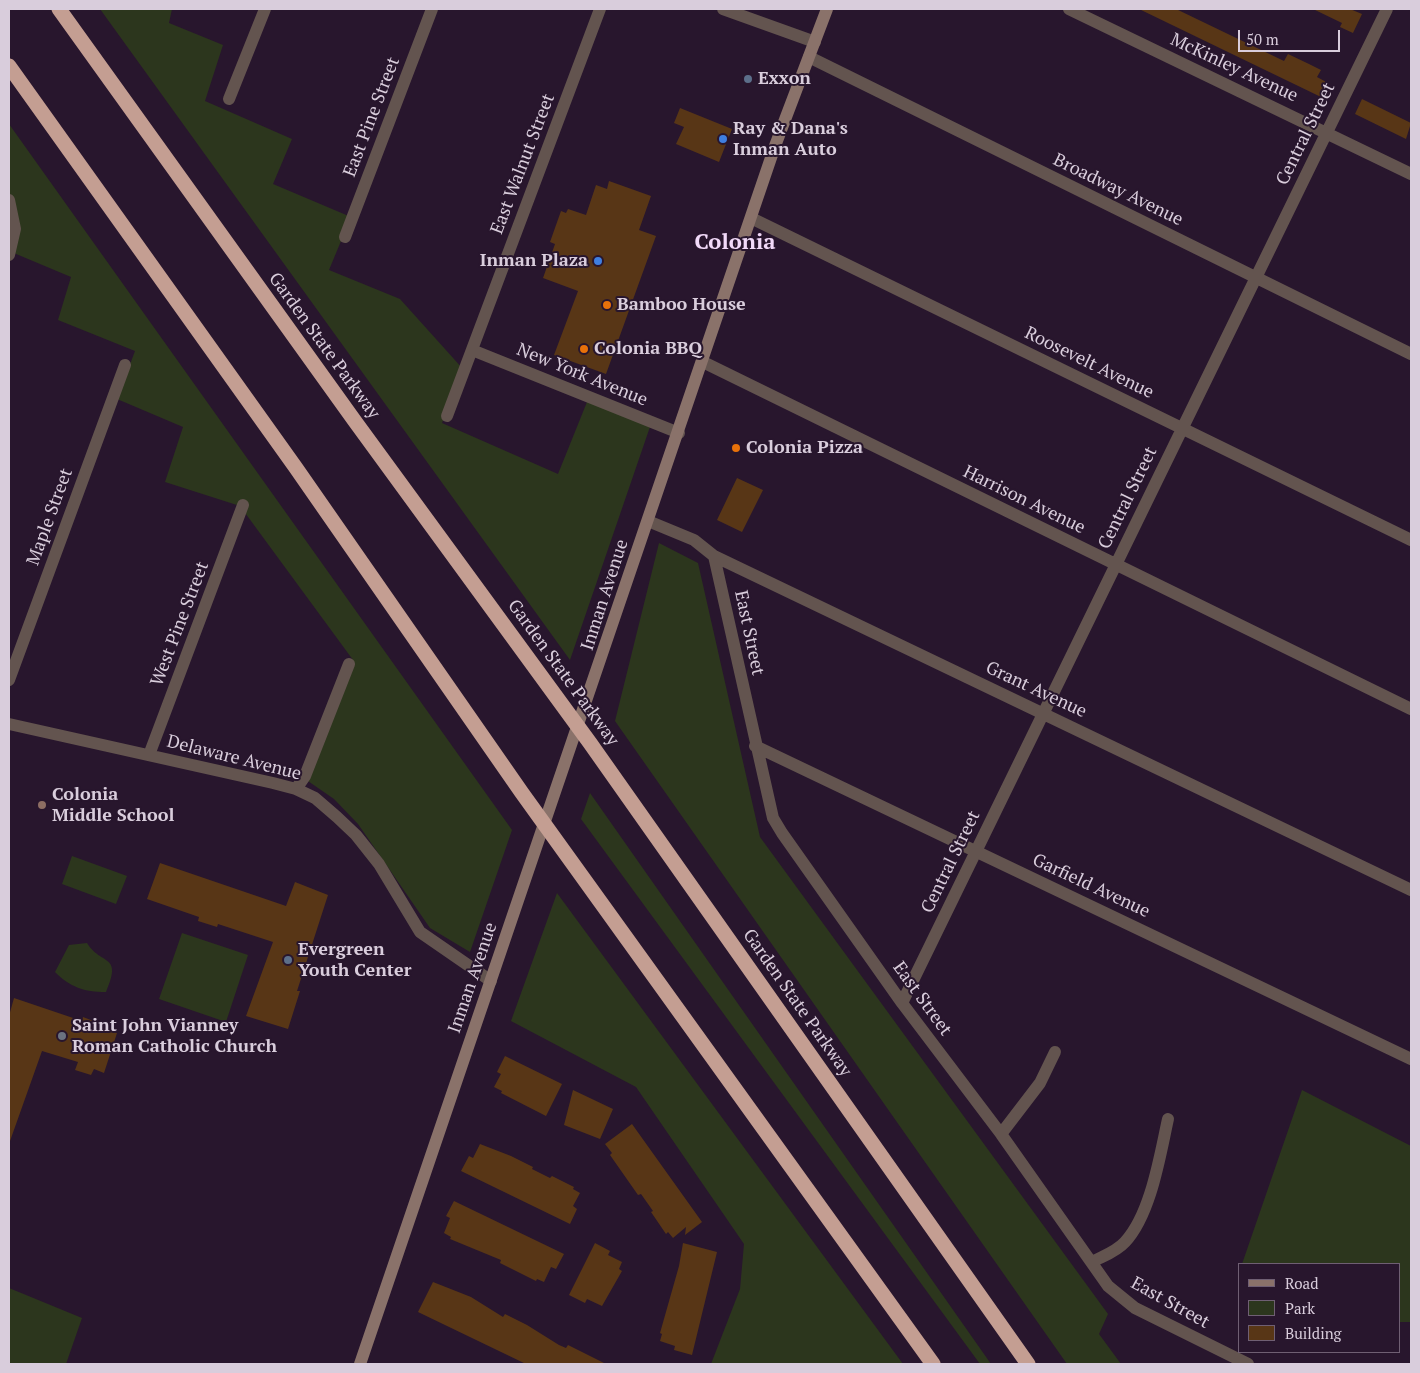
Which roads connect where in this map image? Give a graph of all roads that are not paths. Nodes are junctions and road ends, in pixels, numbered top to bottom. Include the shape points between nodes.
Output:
1 (59, 9) edge
2 (264, 9) edge
3 (432, 9) edge
4 (600, 9) edge
5 (723, 9) edge
6 (828, 9) edge
7 (1069, 9) edge
8 (1387, 9) edge
9 (815, 42) junction
10 (809, 57) junction
11 (9, 66) edge
12 (229, 99) dead end
13 (1327, 132) junction
14 (1411, 174) edge
15 (9, 200) edge
16 (751, 218) junction
17 (345, 237) dead end
18 (9, 255) edge
19 (1255, 277) junction
20 (472, 350) junction
21 (1411, 354) edge
22 (702, 362) junction
23 (125, 365) dead end
24 (446, 416) dead end
25 (1182, 428) junction
26 (679, 433) junction
27 (243, 505) dead end
28 (648, 521) junction
29 (1411, 540) edge
30 (714, 556) junction
31 (1115, 564) junction
32 (349, 664) dead end
33 (9, 680) edge
34 (1411, 709) edge
35 (1043, 712) junction
36 (9, 724) edge
37 (755, 746) junction
38 (149, 755) junction
39 (296, 789) junction
40 (976, 851) junction
41 (1411, 890) edge
42 (491, 981) junction
43 (902, 1003) junction
44 (1055, 1052) dead end
45 (1411, 1059) edge
46 (1168, 1119) dead end
47 (1001, 1134) junction
48 (1092, 1262) junction
49 (360, 1364) edge
50 (933, 1364) edge
51 (1028, 1364) edge
52 (1248, 1364) edge

1 - 51 highway, Garden State Parkway via 596,751
2 - 12 street
3 - 17 street, East Pine Street
4 - 20 street, East Walnut Street
5 - 9 street
6 - 9 main road, Inman Avenue
7 - 13 street, McKinley Avenue
8 - 13 street, Central Street
9 - 10 main road, Inman Avenue
10 - 16 main road, Inman Avenue
10 - 19 street, Broadway Avenue
11 - 50 highway via 522,793
13 - 14 street, McKinley Avenue
13 - 19 street, Central Street
15 - 18 street via 15,229
16 - 22 main road, Inman Avenue
16 - 25 street, Roosevelt Avenue
19 - 21 street, Broadway Avenue
19 - 25 street, Central Street
20 - 24 street, East Walnut Street
20 - 26 street, New York Avenue
22 - 26 main road, Inman Avenue
22 - 31 street, Harrison Avenue
23 - 33 street, Maple Street
25 - 29 street, Roosevelt Avenue
25 - 31 street, Central Street
26 - 28 main road, Inman Avenue
27 - 38 street, West Pine Street
28 - 30 street, Grant Avenue via 694,540
28 - 42 main road, Inman Avenue
30 - 35 street, Grant Avenue
30 - 37 street, East Street
31 - 34 street, Harrison Avenue
31 - 35 street, Central Street
32 - 39 street via 305,776
35 - 40 street, Central Street
35 - 41 street, Grant Avenue
36 - 38 street, Delaware Avenue
37 - 40 street, Garfield Avenue
37 - 43 street, East Street via 773,818
38 - 39 street, Delaware Avenue
39 - 42 street, Delaware Avenue via 315,798 356,835 379,864 420,932
40 - 43 street, Central Street
40 - 45 street, Garfield Avenue
42 - 49 main road, Inman Avenue
43 - 47 street, East Street
44 - 47 street via 1040,1083
46 - 48 street via 1150,1196 1136,1225 1126,1242 1114,1252
47 - 48 street, East Street
48 - 52 street, East Street via 1108,1286 1135,1308

